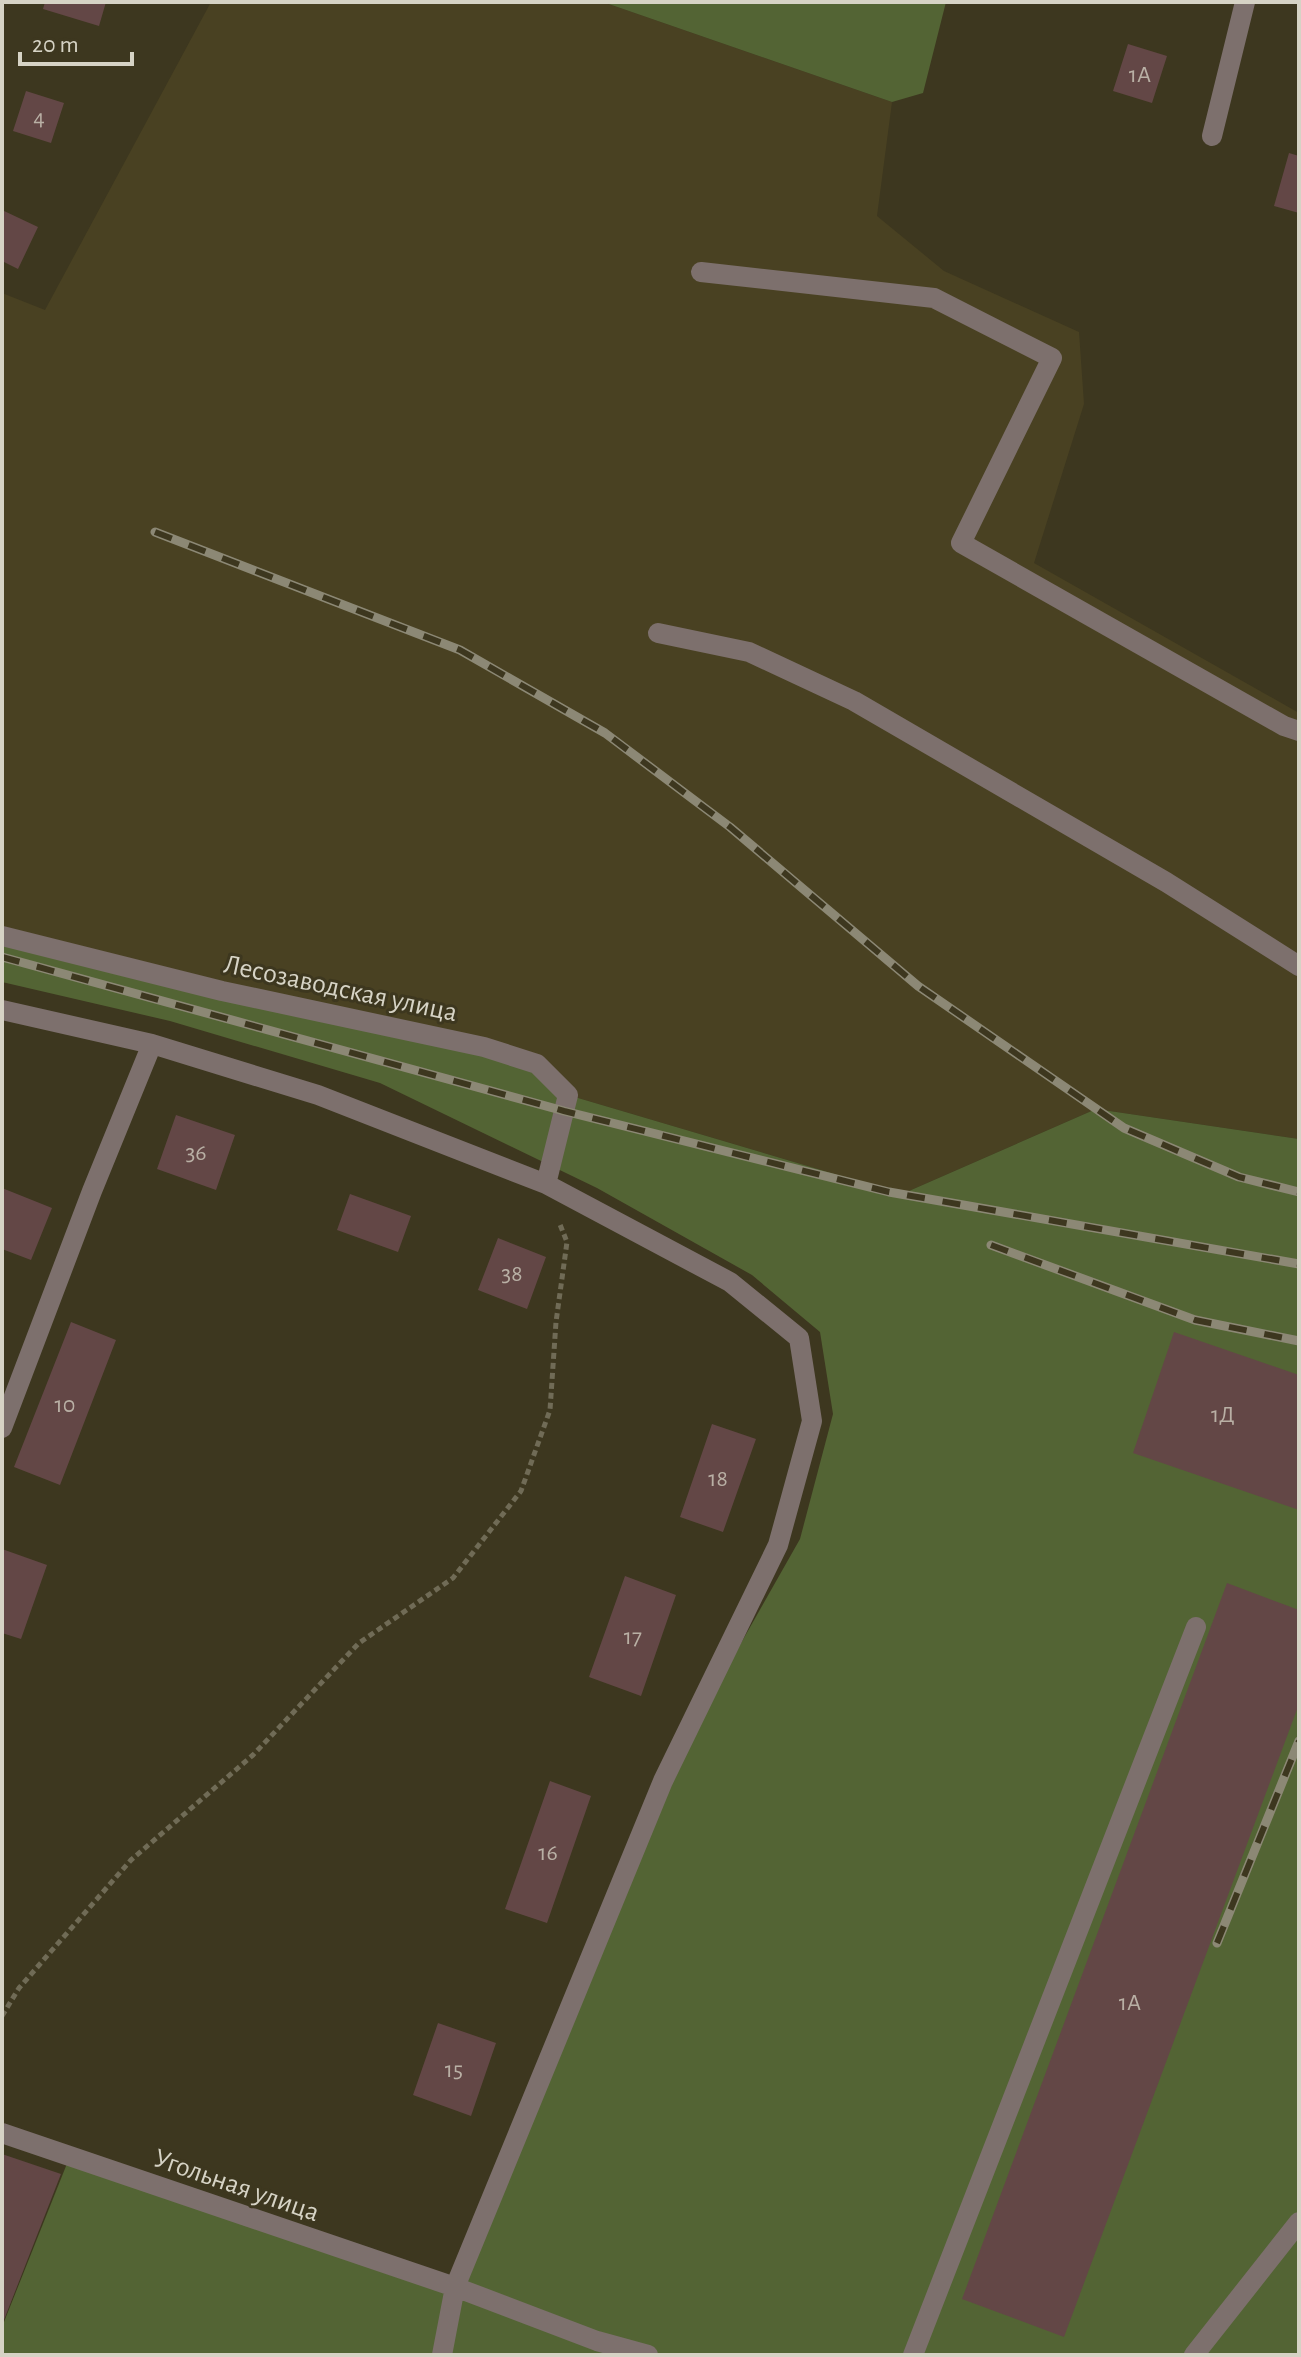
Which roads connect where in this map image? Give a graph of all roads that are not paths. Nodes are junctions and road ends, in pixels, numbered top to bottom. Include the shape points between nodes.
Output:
1 (1245, 2) edge
2 (1212, 136) dead end
3 (701, 272) dead end
4 (658, 633) dead end
5 (1299, 731) edge
6 (2, 936) edge
7 (1299, 966) edge
8 (2, 1010) edge
9 (152, 1044) junction
10 (546, 1184) junction
11 (2, 1428) edge
12 (1196, 1627) dead end
13 (2, 2133) edge
14 (1299, 2222) edge
15 (455, 2287) junction
16 (442, 2355) edge
17 (648, 2355) edge
18 (913, 2355) edge
19 (1194, 2355) edge

1 - 2 street
3 - 5 street via 934,298 1052,358 961,543
4 - 7 street via 749,652 854,701 1166,882
6 - 10 street, Лесозаводская улица via 222,991 484,1047 537,1064 568,1095
8 - 9 street
9 - 10 street via 318,1095
9 - 11 street
10 - 15 street via 730,1282 799,1338 812,1421 778,1545 663,1781
12 - 18 street
13 - 15 street, Угольная улица
14 - 19 street
15 - 16 street
15 - 17 street, Угольная улица

